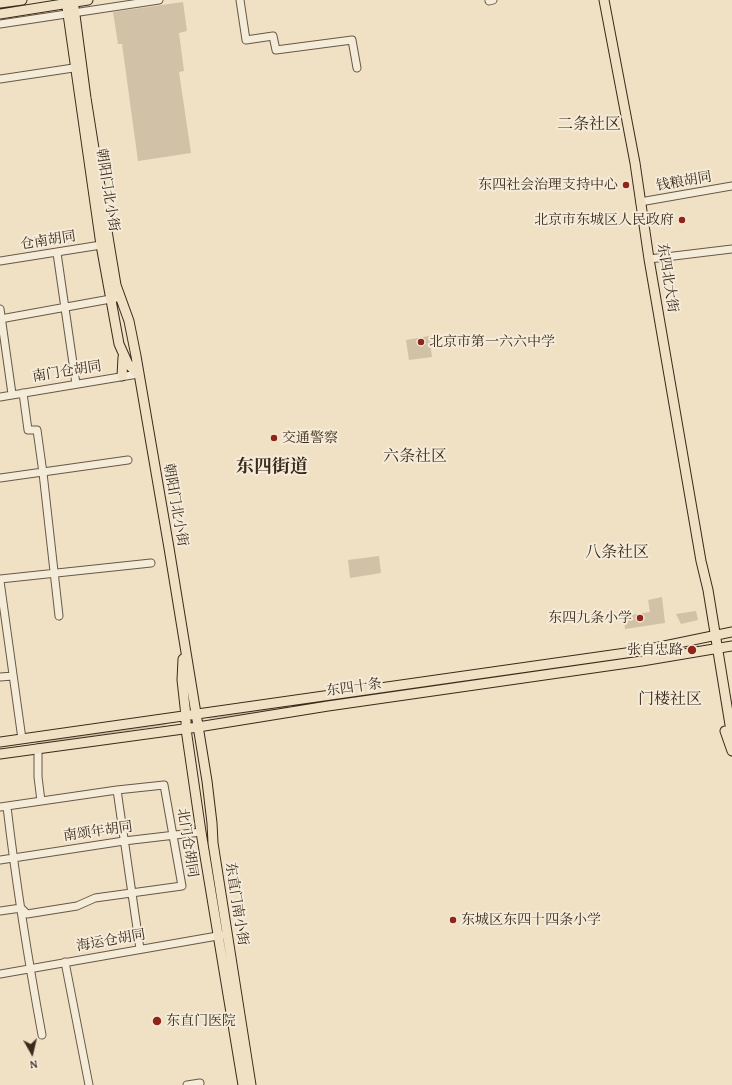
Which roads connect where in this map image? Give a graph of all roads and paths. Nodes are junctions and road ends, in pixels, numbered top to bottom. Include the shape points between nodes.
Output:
1 (22, 0) edge
2 (88, 0) edge
3 (159, 0) edge
4 (240, 0) edge
5 (489, 0) edge
6 (493, 0) edge
7 (604, 0) edge
8 (70, 1) edge
9 (0, 3) edge
10 (71, 13) junction
11 (0, 14) edge
12 (0, 24) edge
13 (79, 67) junction
14 (357, 68) dead end
15 (0, 79) edge
16 (732, 186) edge
17 (640, 202) junction
18 (101, 245) junction
19 (732, 249) edge
20 (57, 253) junction
21 (649, 259) junction
22 (0, 261) edge
23 (115, 299) junction
24 (65, 308) junction
25 (0, 309) edge
26 (1, 319) edge
27 (123, 355) junction
28 (138, 374) junction
29 (122, 376) junction
30 (76, 384) junction
31 (23, 393) junction
32 (12, 394) junction
33 (0, 397) edge
34 (128, 460) dead end
35 (43, 473) junction
36 (0, 478) edge
37 (151, 563) dead end
38 (55, 573) junction
39 (0, 580) edge
40 (59, 616) dead end
41 (732, 632) edge
42 (713, 637) junction
43 (184, 641) junction
44 (732, 646) edge
45 (715, 649) junction
46 (13, 676) junction
47 (0, 677) edge
48 (196, 715) junction
49 (186, 716) junction
50 (198, 727) junction
51 (186, 728) junction
52 (732, 737) edge
53 (22, 739) junction
54 (0, 742) edge
55 (38, 748) junction
56 (732, 751) edge
57 (0, 754) edge
58 (117, 790) junction
59 (41, 801) junction
60 (3, 807) edge
61 (201, 832) junction
62 (172, 835) junction
63 (124, 841) junction
64 (13, 858) junction
65 (0, 860) edge
66 (131, 893) junction
67 (21, 908) junction
68 (0, 911) edge
69 (223, 935) junction
70 (140, 949) junction
71 (66, 962) junction
72 (30, 968) junction
73 (0, 974) edge
74 (42, 1035) dead end
75 (200, 1083) dead end
76 (89, 1085) edge
77 (187, 1085) edge
78 (243, 1085) edge
79 (251, 1085) edge

1 - 9 main road
2 - 8 main road
3 - 10 street
4 - 14 street via 246,40 273,36 276,50 352,40
5 - 6 street
7 - 17 main road, 东四北大街 via 623,92
8 - 10 main road, 朝阳门北小街
8 - 11 main road
10 - 12 street
10 - 13 main road, 朝阳门北小街
13 - 15 street
13 - 18 main road, 朝阳门北小街
13 - 23 main road, 朝阳门北小街 via 109,243
16 - 17 street, 钱粮胡同
17 - 21 main road, 东四北大街
18 - 20 street, 仓南胡同
18 - 23 main road, 朝阳门北小街
19 - 21 street
20 - 22 street, 仓南胡同
20 - 24 street
21 - 42 main road, 东四北大街 via 708,590
23 - 24 street
23 - 27 main road, 朝阳门北小街 via 119,344
23 - 28 main road, 朝阳门北小街 via 129,321
24 - 26 street
24 - 30 street
25 - 26 street
26 - 32 street
27 - 28 main road, 朝阳门北小街
27 - 29 main road
28 - 29 street, 南门仓胡同
28 - 43 main road, 朝阳门北小街
29 - 30 street, 南门仓胡同
30 - 31 street, 南门仓胡同
31 - 32 street, 南门仓胡同
31 - 35 street via 28,430 37,430
32 - 33 street, 南门仓胡同
34 - 35 street
35 - 36 street
35 - 38 street
37 - 38 street
38 - 39 street
38 - 40 street
39 - 46 street
41 - 42 main road
42 - 45 main road, 东四北大街
42 - 48 main road, 东四十条 via 640,651
43 - 48 main road, 朝阳门北小街
43 - 49 main road, 朝阳门北小街 via 182,680
44 - 45 main road
45 - 50 main road, 东四十条 via 323,706
45 - 52 main road, 东四北大街
45 - 56 main road, 东四北大街 via 726,734
46 - 47 street
46 - 53 street
48 - 49 main road, 东四十条
48 - 50 main road, 东直门南小街
49 - 51 main road, 朝阳门北小街
49 - 53 main road, 东四十条
50 - 51 main road, 东四十条
50 - 69 main road, 东直门南小街 via 207,781
51 - 55 main road, 东四十条
51 - 61 main road, 东直门南小街
53 - 54 main road, 东四十条
55 - 57 main road, 东四十条
55 - 59 street
58 - 59 street, 北门仓胡同
58 - 62 street, 北门仓胡同 via 164,785
58 - 63 street
59 - 60 street, 北门仓胡同
60 - 64 street
61 - 62 street, 南颂年胡同
61 - 69 main road, 东直门南小街
62 - 63 street, 南颂年胡同
62 - 66 street, 北门仓胡同 via 182,886
63 - 64 street, 南颂年胡同
63 - 66 street
64 - 65 street, 南颂年胡同
64 - 67 street
66 - 67 street, 北门仓胡同 via 95,898 77,906 27,914
66 - 70 street
67 - 68 street, 北门仓胡同
67 - 72 street
69 - 70 street, 海运仓胡同
69 - 78 main road, 东直门南小街
69 - 79 main road, 东直门南小街
70 - 71 street, 海运仓胡同
71 - 72 street, 海运仓胡同
71 - 76 street
72 - 73 street, 海运仓胡同
72 - 74 street
75 - 77 street

